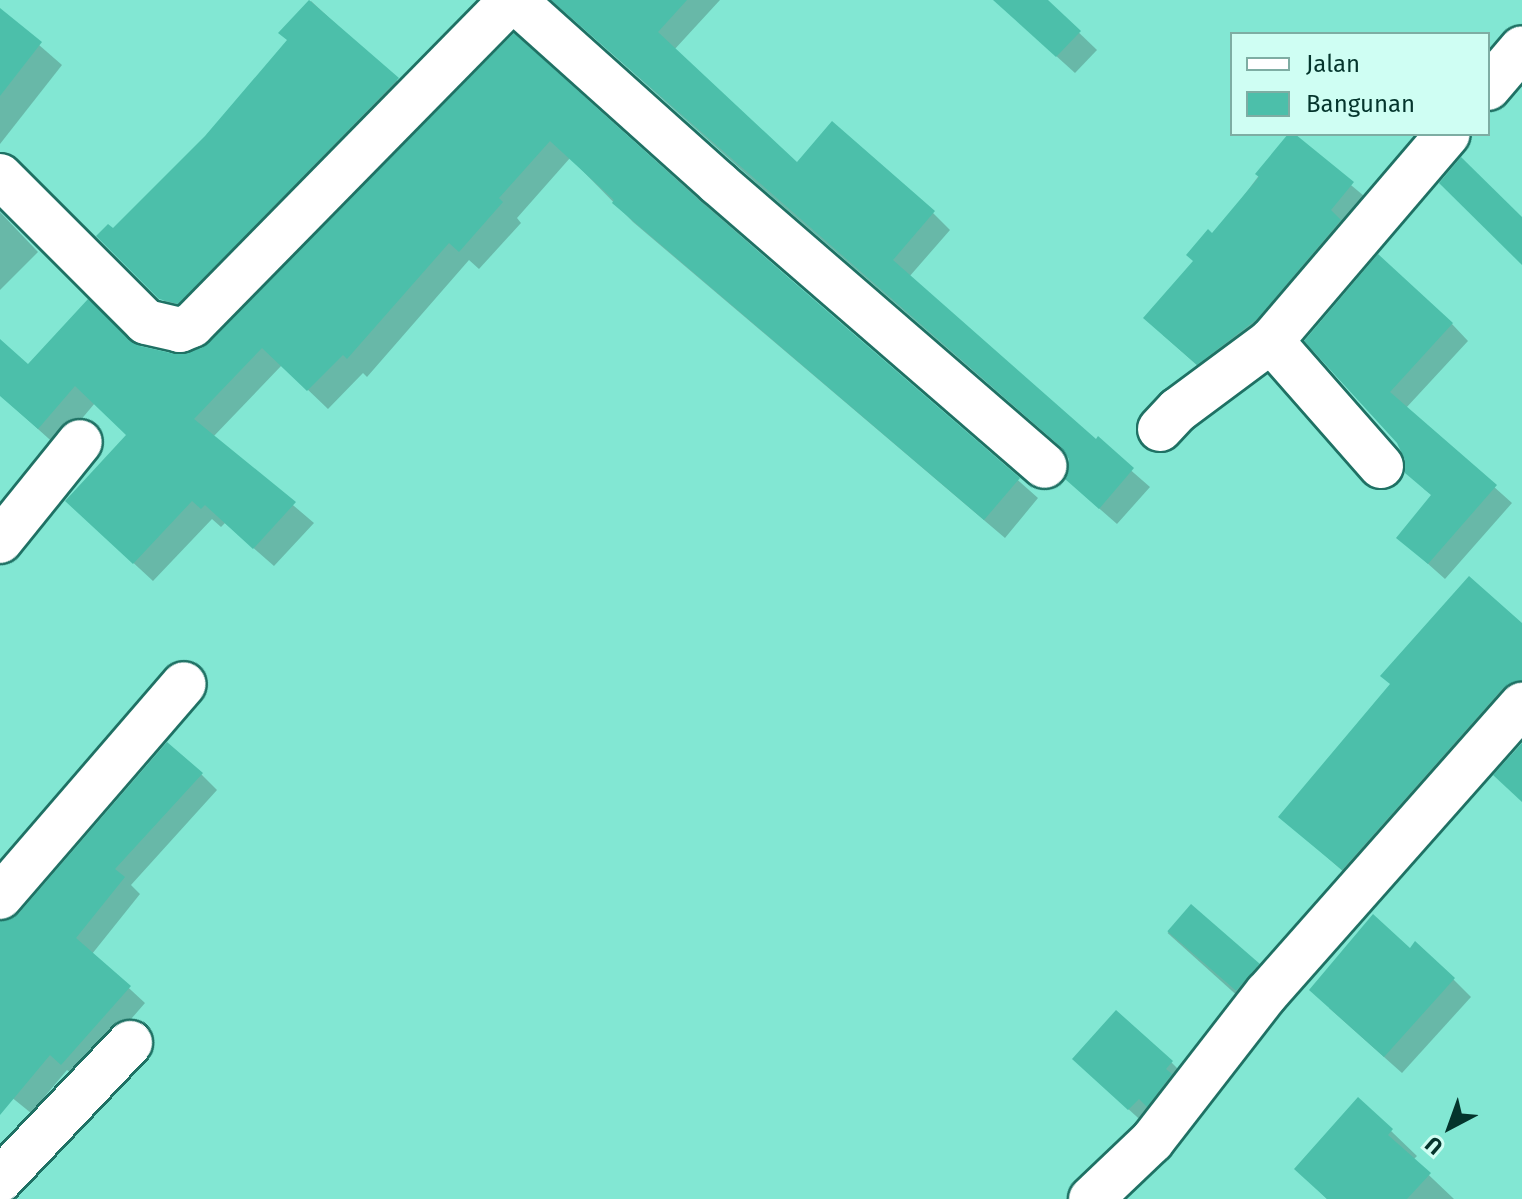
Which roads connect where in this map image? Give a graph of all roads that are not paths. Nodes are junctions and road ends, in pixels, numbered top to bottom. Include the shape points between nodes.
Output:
1 (513, 0) edge
2 (1522, 48) edge
3 (1490, 86) edge
4 (1446, 136) edge
5 (0, 176) edge
6 (1271, 341) junction
7 (1160, 429) dead end
8 (80, 442) dead end
9 (1045, 466) dead end
10 (1381, 466) dead end
11 (0, 541) edge
12 (184, 684) dead end
13 (1522, 705) edge
14 (0, 897) edge
15 (130, 1043) dead end
16 (0, 1180) edge
17 (1091, 1199) edge

1 - 5 street via 192,325 180,330 146,322
1 - 9 street
2 - 3 street
4 - 6 street
6 - 7 street
6 - 10 street
8 - 11 street
12 - 14 street
13 - 17 street via 1267,993 1152,1141
15 - 16 street

